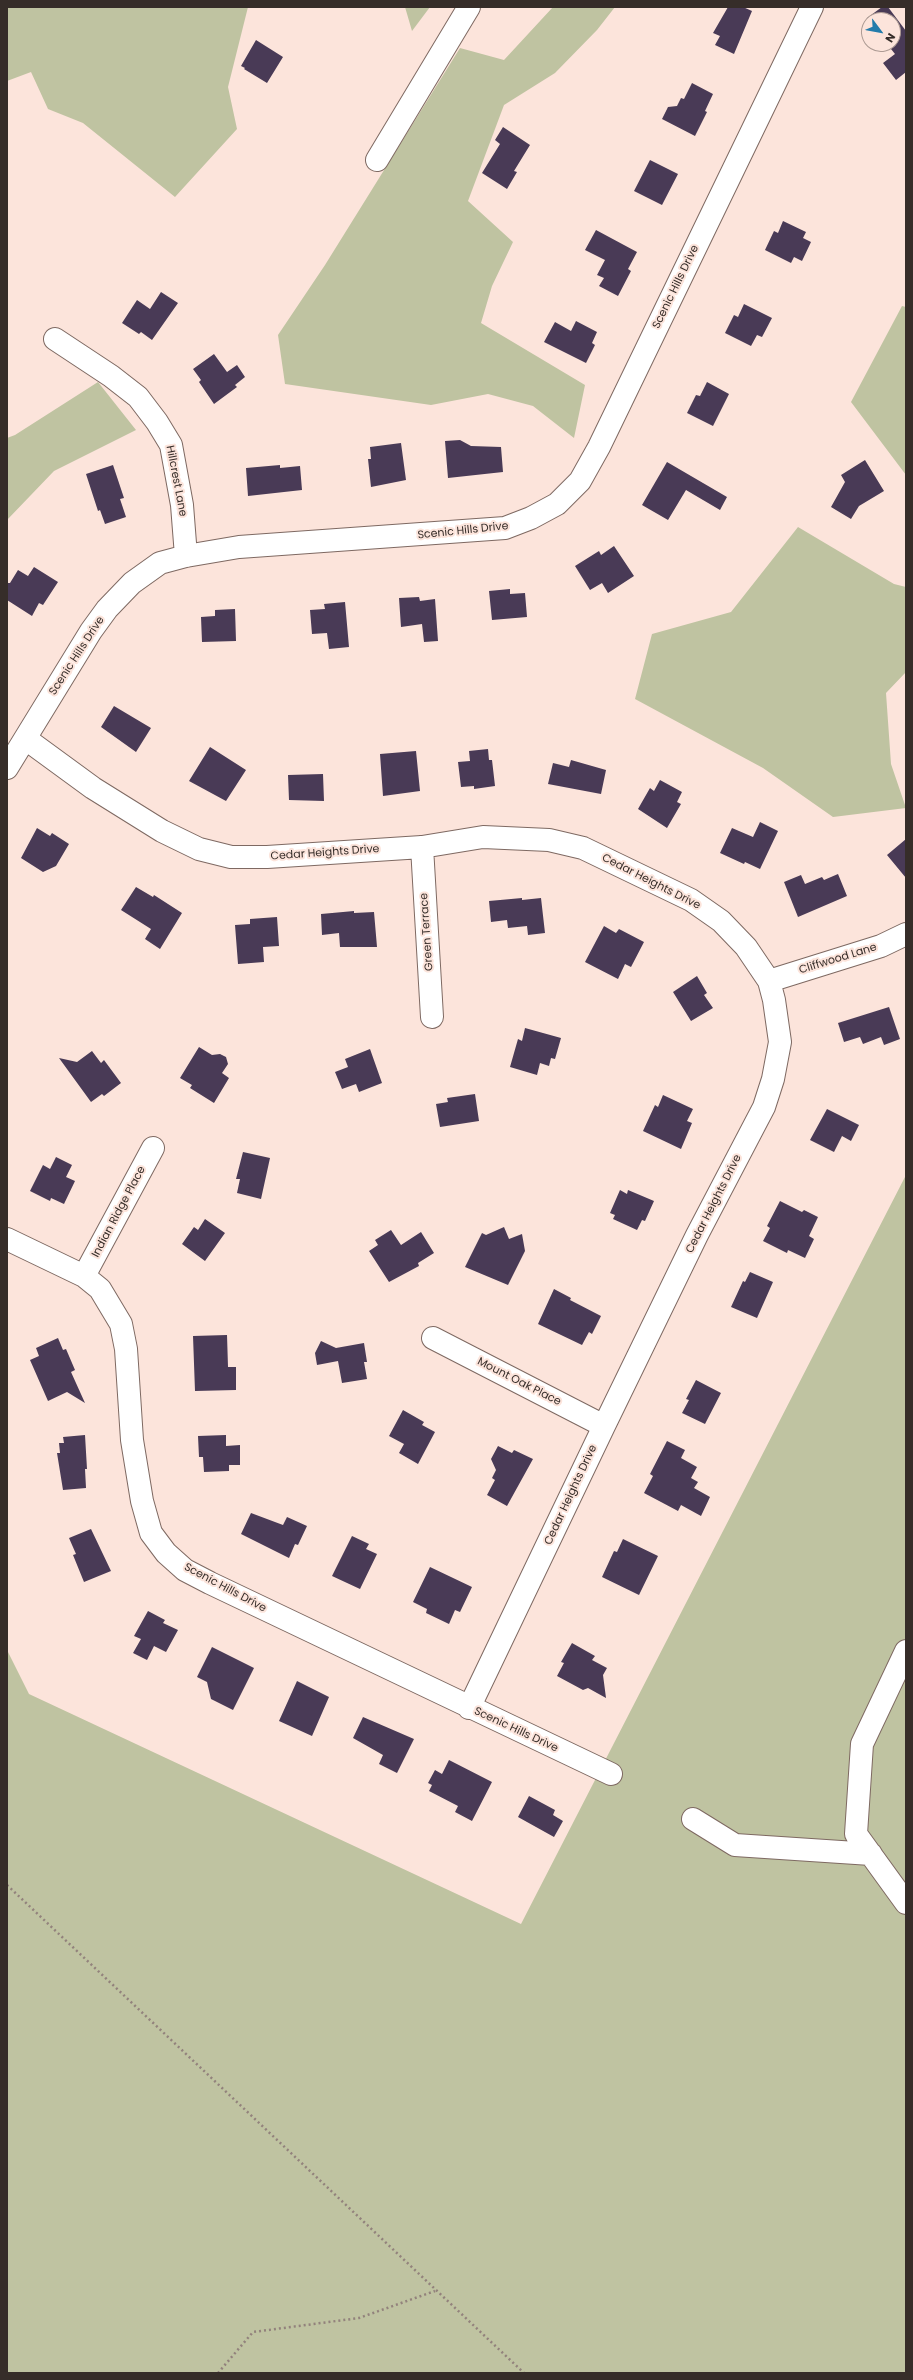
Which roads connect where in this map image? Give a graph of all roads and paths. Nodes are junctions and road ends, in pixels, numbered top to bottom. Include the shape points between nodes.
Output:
1 (469, 7) edge
2 (812, 7) edge
3 (377, 160) dead end
4 (55, 339) dead end
5 (186, 556) junction
6 (26, 739) junction
7 (7, 768) edge
8 (422, 847) junction
9 (906, 934) edge
10 (770, 982) junction
11 (432, 1017) dead end
12 (153, 1148) dead end
13 (7, 1239) edge
14 (84, 1276) junction
15 (433, 1338) dead end
16 (604, 1426) junction
17 (906, 1651) edge
18 (470, 1708) junction
19 (610, 1774) dead end
20 (693, 1819) dead end
21 (871, 1854) junction
22 (7, 1885) edge
23 (906, 1902) edge
24 (435, 2291) junction
25 (218, 2373) edge
26 (524, 2373) edge

1 - 3 street
2 - 5 street, Scenic Hills Drive via 599,447 580,481 556,504 531,518 505,528 239,547
4 - 5 street, Hillcrest Lane via 138,397 171,445 182,505
5 - 6 street, Scenic Hills Drive via 160,564 132,583 107,609
6 - 7 street, Scenic Hills Drive
6 - 8 street, Cedar Heights Drive via 93,788 162,831 199,849 231,857 267,857
8 - 10 street, Cedar Heights Drive via 483,837 549,840 583,848 691,900 721,921 746,947
8 - 11 street, Green Terrace
9 - 10 street, Cliffwood Lane via 881,946
10 - 16 street, Cedar Heights Drive via 780,1042 764,1107 697,1236
12 - 14 street, Indian Ridge Place
13 - 14 street, Scenic Hills Drive
14 - 18 street, Scenic Hills Drive via 100,1290 121,1324 126,1349 132,1440 142,1501 151,1533 166,1553 185,1570 210,1583
15 - 16 street, Mount Oak Place
16 - 18 street, Cedar Heights Drive
17 - 21 street via 862,1744 856,1834
18 - 19 street, Scenic Hills Drive
20 - 21 street via 735,1845
21 - 23 street
22 - 24 path
24 - 25 path via 359,2318 253,2332
24 - 26 path

